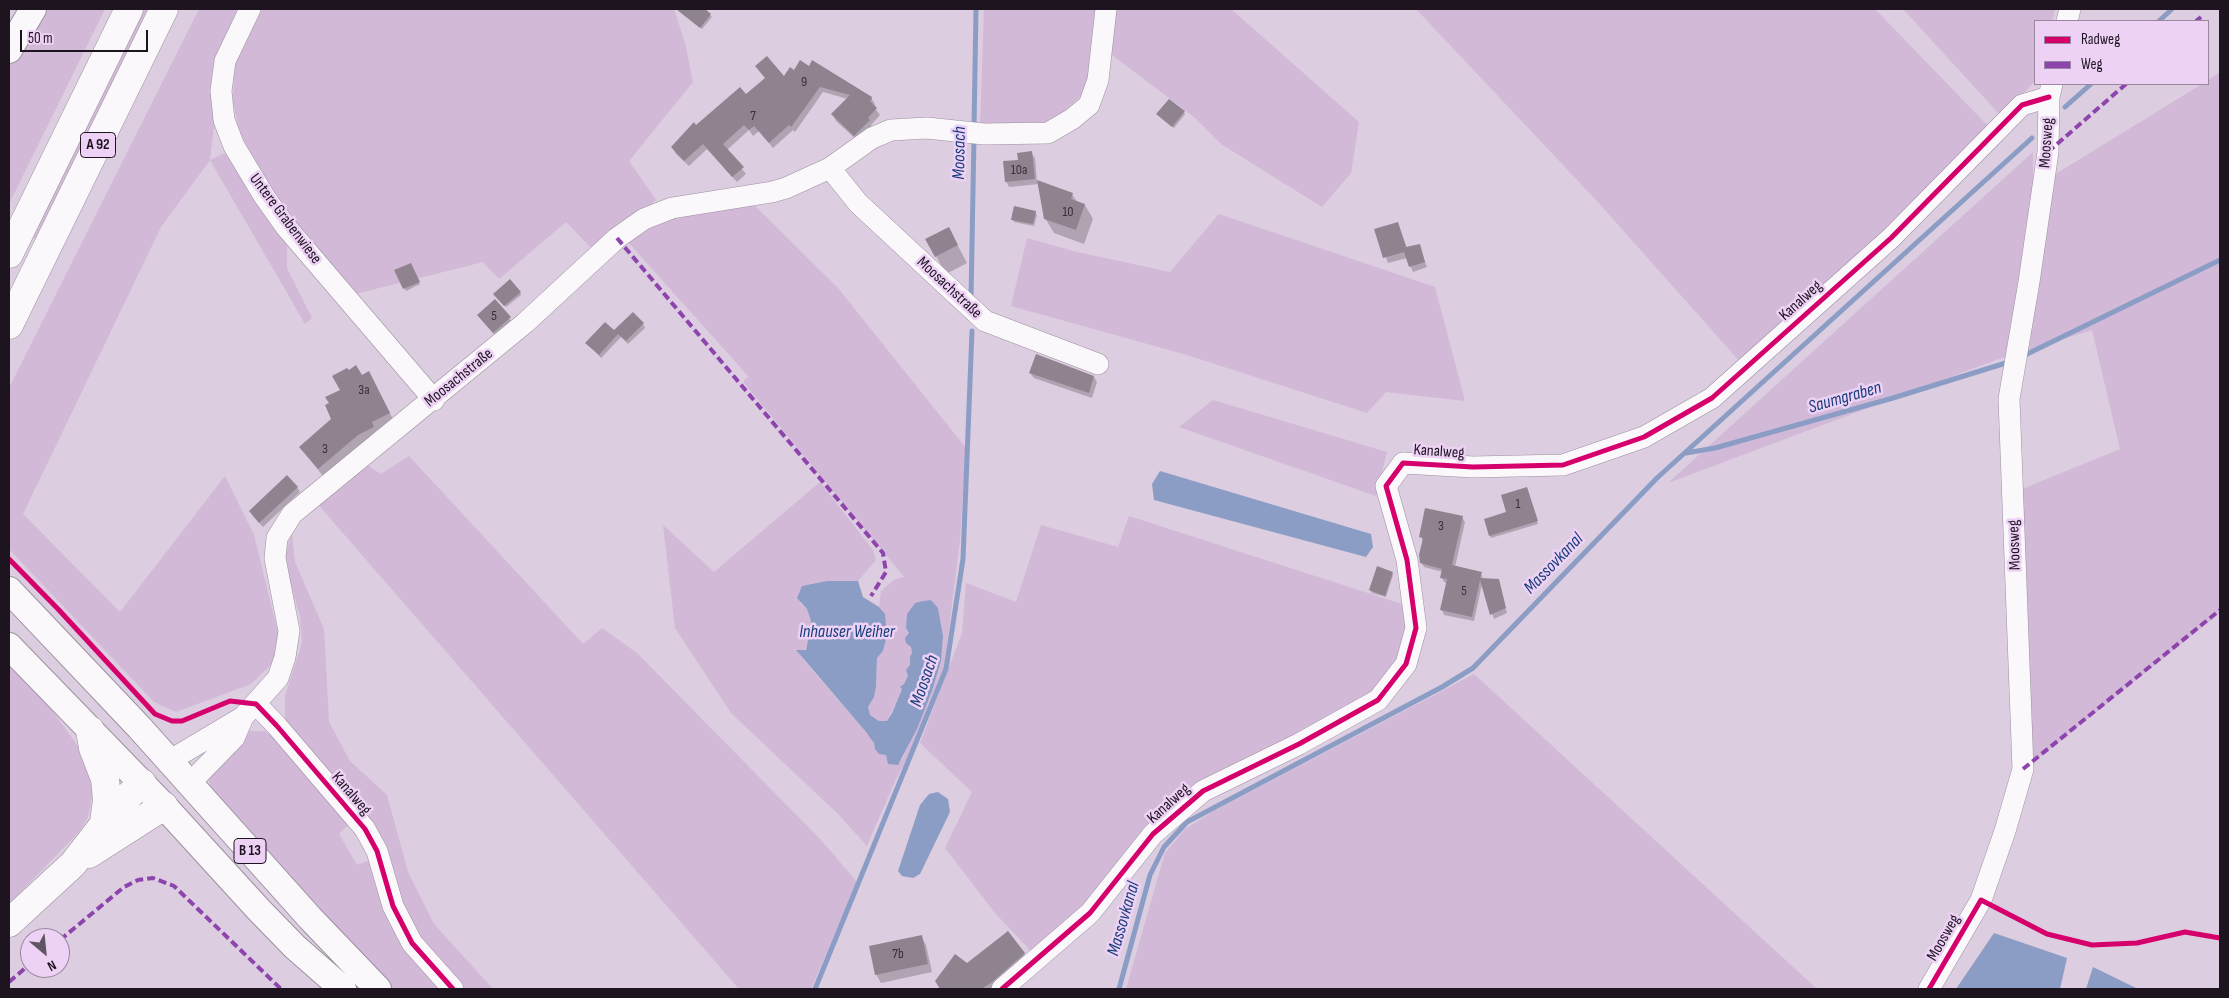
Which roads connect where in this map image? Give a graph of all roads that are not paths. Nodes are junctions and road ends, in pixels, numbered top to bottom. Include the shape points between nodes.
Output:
1 (33, 9) edge
2 (129, 9) edge
3 (164, 9) edge
4 (250, 9) edge
5 (1106, 9) edge
6 (9, 50) edge
7 (2051, 90) edge
8 (830, 168) junction
9 (9, 254) edge
10 (9, 325) edge
11 (1098, 364) dead end
12 (434, 400) junction
13 (9, 590) edge
14 (9, 646) edge
15 (249, 710) junction
16 (90, 730) junction
17 (169, 761) junction
18 (142, 783) junction
19 (190, 784) junction
20 (164, 806) junction
21 (104, 823) junction
22 (73, 864) junction
23 (9, 922) edge
24 (343, 989) edge
25 (378, 989) edge
26 (452, 989) edge
27 (1002, 989) edge
28 (1929, 989) edge

1 - 6 main road
2 - 9 highway, A 92
3 - 10 highway, A 92
4 - 12 street, Untere Grabenwiese via 225,61 221,90 224,120 234,146 286,226
5 - 8 street, Moosachstraße via 1098,80 1089,105 1048,133 984,134 927,128 891,130 872,138
7 - 27 street, Kanalweg via 2022,105 1891,238 1712,398 1644,437 1564,465 1473,467 1403,462 1386,486 1407,560 1416,628 1406,664 1378,700 1299,744 1203,790 1154,834 1090,913
7 - 28 street, Moosweg via 2048,152 2009,399 2023,769 1981,900
8 - 11 street, Moosachstraße via 858,203 985,321
8 - 12 street, Moosachstraße via 772,192 672,208 644,219 617,238 525,323
12 - 15 street, Moosachstraße via 292,514 277,538 274,558 289,631 285,657 278,678
13 - 17 main road, B 13
14 - 16 main road, B 13
15 - 17 street, Moosachstraße
15 - 19 street, Moosachstraße via 234,738
15 - 26 street, Kanalweg via 277,726 365,829 376,851 393,906 412,943
16 - 18 main road, B 13
16 - 21 highway via 104,779 107,800
17 - 18 main road
17 - 19 main road, B 13
18 - 20 main road, B 13
18 - 21 highway
19 - 20 main road
19 - 25 main road, B 13
20 - 22 highway
20 - 24 main road, B 13 via 295,947
21 - 22 highway
22 - 23 highway

